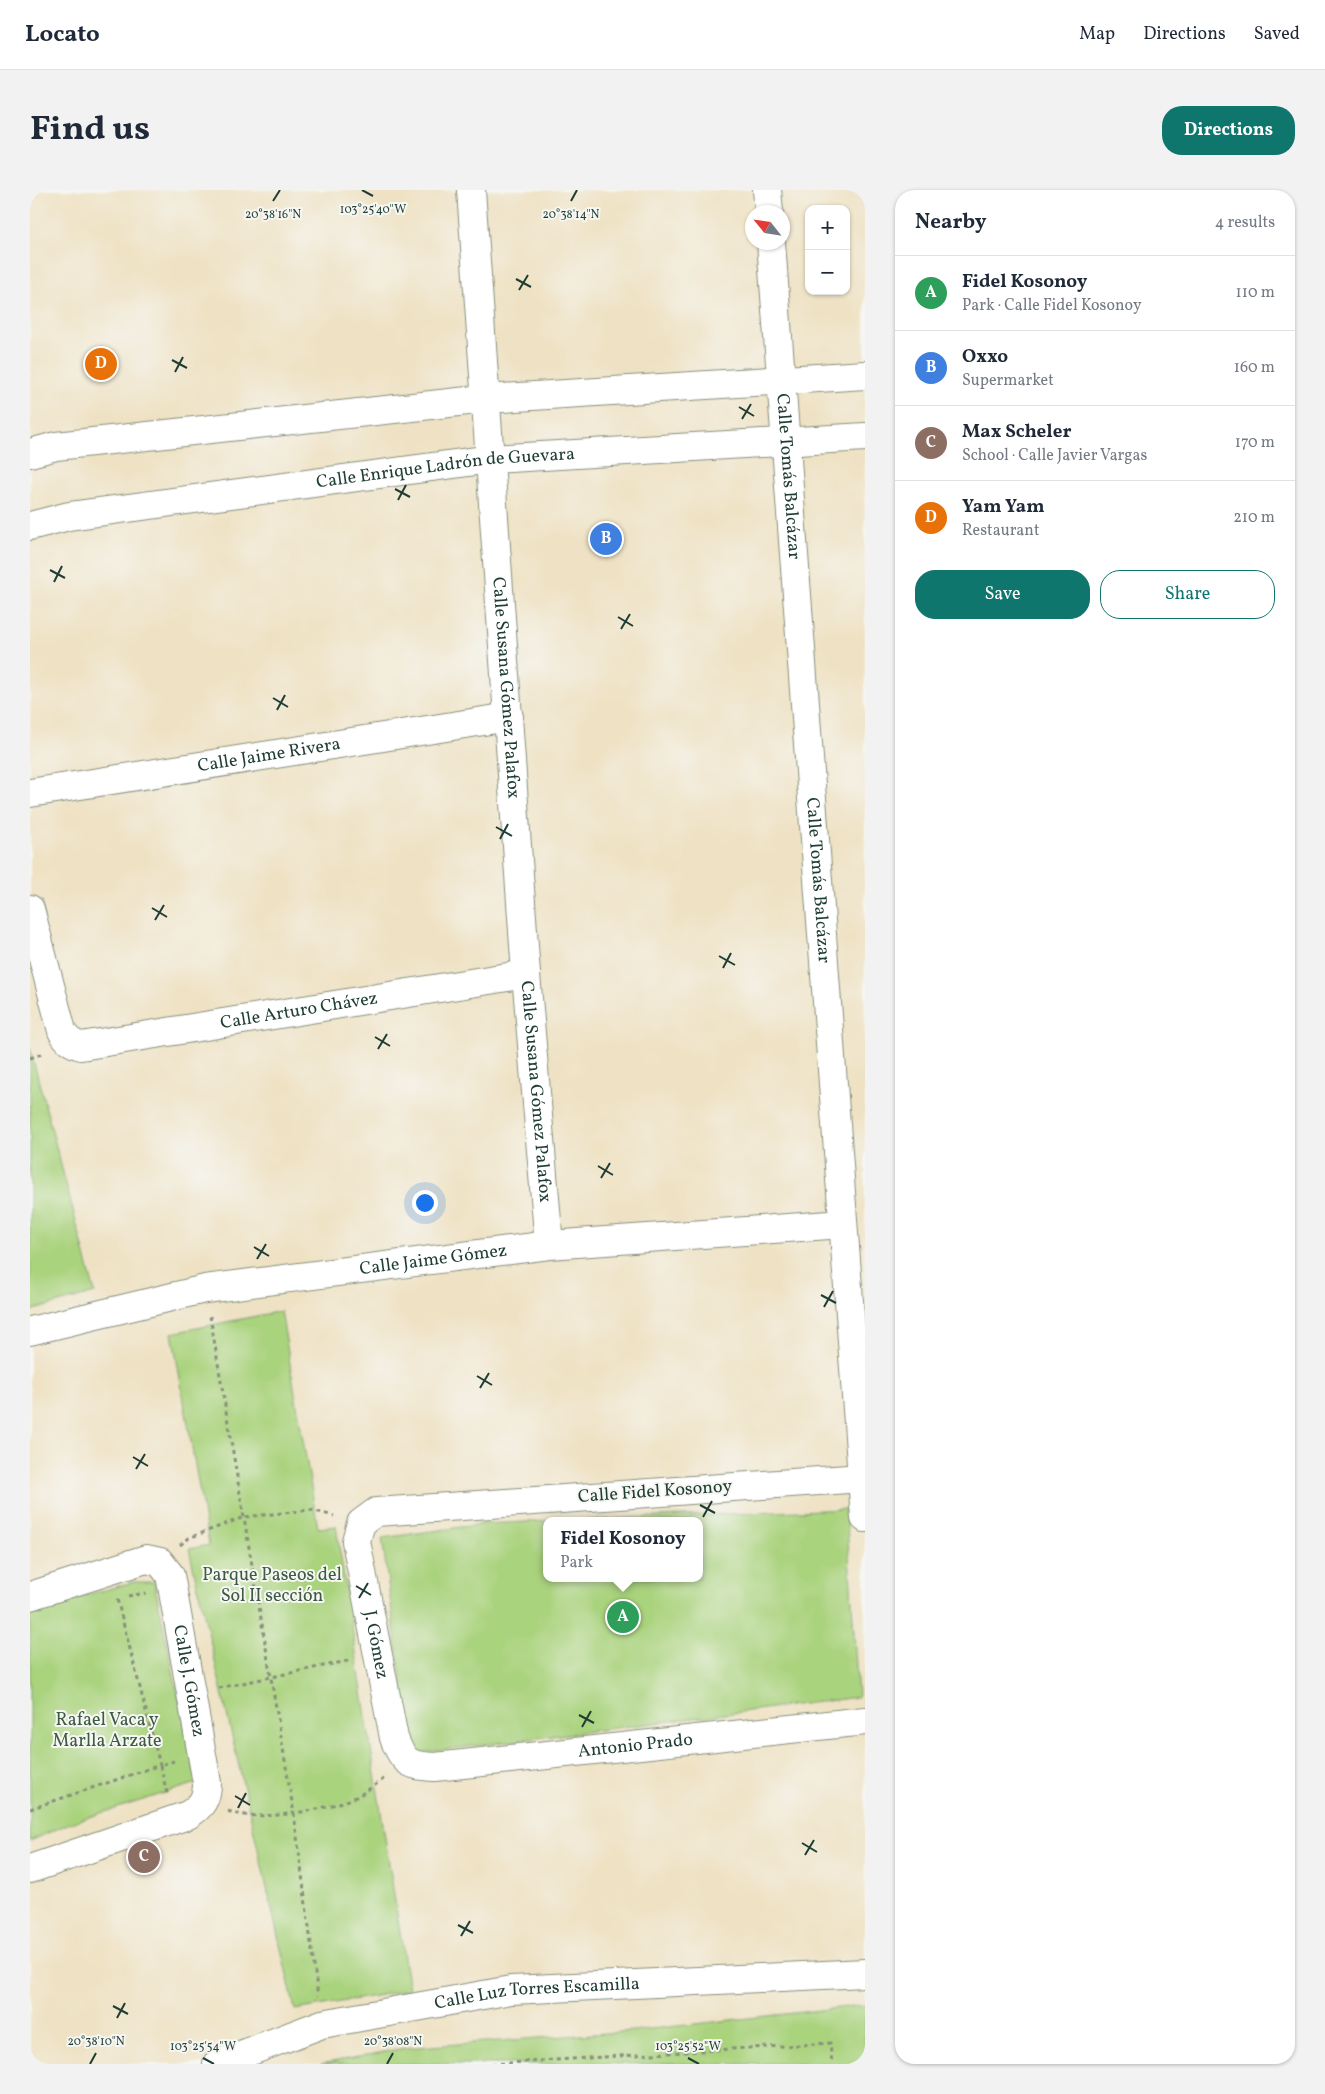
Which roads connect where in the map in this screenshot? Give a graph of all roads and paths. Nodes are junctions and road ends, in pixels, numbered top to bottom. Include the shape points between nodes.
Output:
1 (471, 190) edge
2 (767, 190) edge
3 (768, 205) edge
4 (772, 250) edge
5 (865, 375) edge
6 (781, 382) junction
7 (486, 399) junction
8 (865, 437) edge
9 (786, 443) junction
10 (30, 453) edge
11 (491, 459) junction
12 (30, 526) edge
13 (509, 718) junction
14 (30, 793) edge
15 (30, 909) edge
16 (526, 974) junction
17 (843, 1224) junction
18 (549, 1245) junction
19 (205, 1289) junction
20 (30, 1331) edge
21 (862, 1478) junction
22 (244, 1517) junction
23 (865, 1518) edge
24 (361, 1523) junction
25 (160, 1562) junction
26 (30, 1596) edge
27 (118, 1599) dead end
28 (378, 1654) junction
29 (271, 1677) junction
30 (191, 1694) junction
31 (865, 1721) edge
32 (201, 1754) junction
33 (408, 1763) junction
34 (160, 1765) junction
35 (204, 1802) junction
36 (30, 1810) edge
37 (294, 1814) junction
38 (173, 1820) junction
39 (30, 1870) edge
40 (865, 1974) edge
41 (322, 2024) junction
42 (217, 2064) edge
43 (492, 2064) edge
44 (832, 2064) edge

1 - 7 street, Calle Susana Gómez Palafox
2 - 3 street
4 - 6 street, Calle Tomás Balcázar
5 - 6 street
6 - 7 street
6 - 9 street, Calle Tomás Balcázar
7 - 10 street via 56,446
7 - 11 street, Calle Susana Gómez Palafox
8 - 9 street, Calle Enrique Ladrón de Guevara
9 - 11 street, Calle Enrique Ladrón de Guevara
9 - 17 street, Calle Tomás Balcázar
11 - 12 street, Calle Enrique Ladrón de Guevara via 69,516
11 - 13 street, Calle Susana Gómez Palafox
13 - 14 street, Calle Jaime Rivera
13 - 16 street, Calle Susana Gómez Palafox
15 - 16 street, Calle Arturo Chávez via 62,1031 72,1043 81,1046
16 - 18 street, Calle Susana Gómez Palafox
17 - 18 street, Calle Jaime Gómez
17 - 21 street, Calle Tomás Balcázar
18 - 19 street, Calle Jaime Gómez
19 - 20 street, Calle Jaime Gómez
19 - 22 path
21 - 23 street, Calle Tomás Balcázar
21 - 24 street, Calle Fidel Kosonoy via 376,1512
22 - 24 path via 311,1510
22 - 25 path via 189,1538
22 - 29 path
24 - 28 street, J. Gómez via 356,1541
25 - 26 street via 146,1559
25 - 30 street, Calle J. Gómez via 170,1575
27 - 34 path
28 - 29 path
28 - 33 street, J. Gómez via 394,1738
29 - 30 path
29 - 37 path
30 - 32 street, Calle J. Gómez
31 - 33 street, Antonio Prado via 435,1767
32 - 34 path
32 - 35 street, Calle J. Gómez via 207,1783
33 - 37 path via 357,1797
34 - 36 path
34 - 38 path
35 - 37 path via 240,1816
35 - 38 street via 192,1812
37 - 41 path
38 - 39 street
40 - 41 street, Calle Luz Torres Escamilla via 511,1990
41 - 42 street, Calle Luz Torres Escamilla
43 - 44 path via 830,2043

